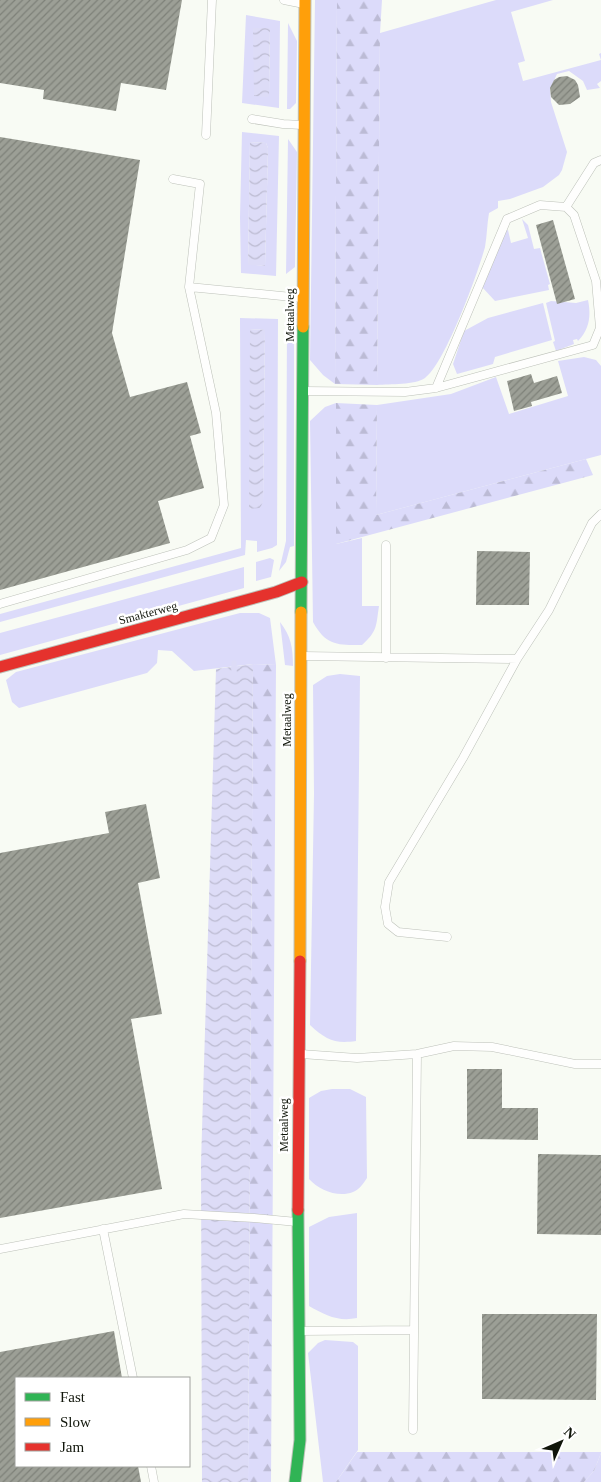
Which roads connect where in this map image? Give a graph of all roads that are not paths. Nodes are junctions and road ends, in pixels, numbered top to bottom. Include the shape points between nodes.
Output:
1 (212, 0) edge
2 (284, 0) edge
3 (305, 2) edge
4 (252, 118) dead end
5 (304, 125) junction
6 (206, 135) dead end
7 (601, 160) edge
8 (174, 179) dead end
9 (566, 206) junction
10 (599, 279) edge
11 (189, 287) junction
12 (304, 298) junction
13 (436, 388) junction
14 (304, 391) junction
15 (601, 514) edge
16 (386, 545) dead end
17 (302, 582) junction
18 (0, 604) edge
19 (301, 656) junction
20 (386, 658) junction
21 (517, 659) junction
22 (0, 667) edge
23 (447, 937) dead end
24 (299, 1054) junction
25 (417, 1054) junction
26 (601, 1064) edge
27 (298, 1223) junction
28 (103, 1229) junction
29 (0, 1249) edge
30 (414, 1330) junction
31 (299, 1331) junction
32 (133, 1377) edge
33 (413, 1430) dead end
34 (300, 1440) junction
35 (151, 1467) edge
36 (154, 1482) edge
37 (295, 1482) edge
38 (307, 1482) edge

1 - 6 lane
2 - 3 lane
3 - 5 street, Metaalweg
4 - 5 lane
5 - 12 street, Metaalweg
7 - 9 lane via 594,163
8 - 11 lane via 200,184
9 - 10 lane via 574,216
9 - 13 lane via 540,205 507,219
10 - 13 lane via 600,328 593,345
11 - 12 lane
11 - 18 lane via 216,413 224,505 211,538 187,550
12 - 14 street, Metaalweg
13 - 14 lane via 406,392
14 - 17 street, Metaalweg
15 - 21 lane via 592,524 549,610
16 - 20 lane
17 - 19 street, Metaalweg
17 - 22 street, Smakterweg via 276,592
19 - 20 lane
19 - 24 street, Metaalweg
20 - 21 lane
21 - 23 lane via 389,882 385,907 388,924 398,932
24 - 25 lane via 357,1058
24 - 27 street, Metaalweg
25 - 26 lane via 454,1046 492,1047 575,1064
25 - 30 lane
27 - 28 lane via 184,1214
27 - 31 street, Metaalweg
28 - 29 lane
28 - 32 lane
30 - 31 lane
30 - 33 lane
31 - 34 street, Metaalweg
34 - 37 street, Metaalweg
34 - 38 street, Metaalweg
35 - 36 lane

